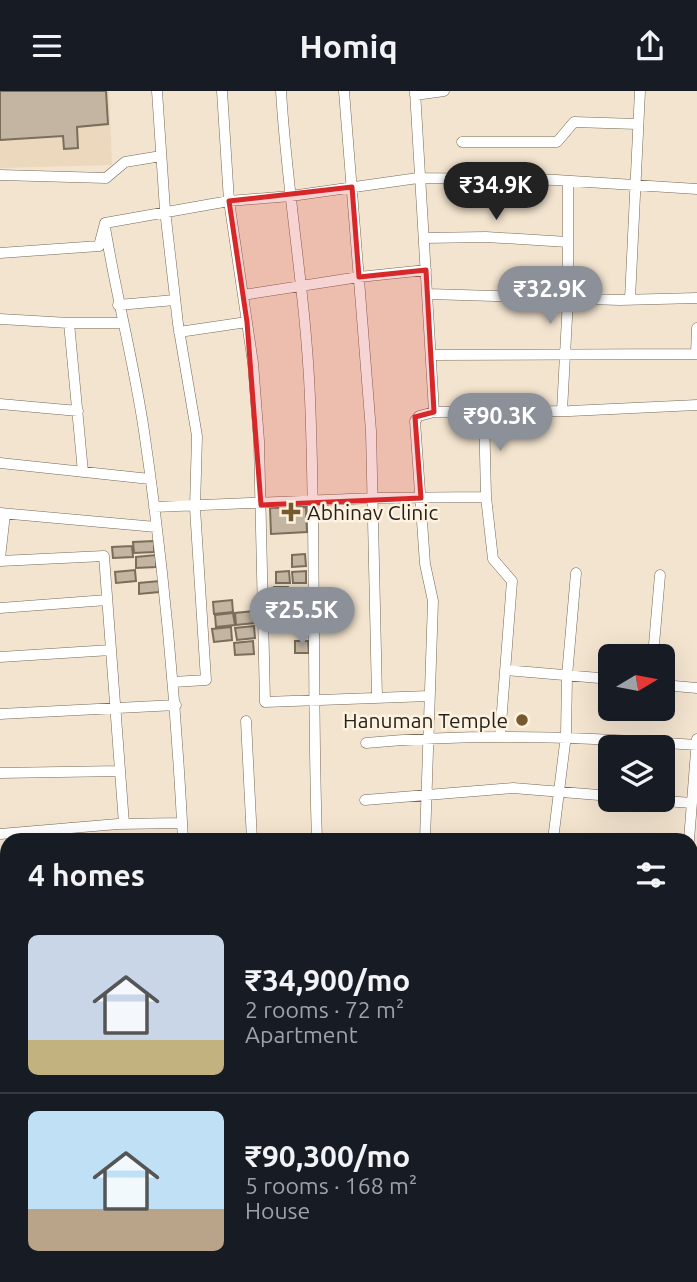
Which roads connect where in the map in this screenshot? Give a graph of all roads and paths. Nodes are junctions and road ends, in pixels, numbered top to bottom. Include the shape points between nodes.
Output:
1 (157, 91) edge
2 (222, 91) edge
3 (281, 91) edge
4 (344, 91) edge
5 (444, 91) edge
6 (640, 91) edge
7 (415, 93) edge
8 (638, 124) junction
9 (462, 142) dead end
10 (161, 156) junction
11 (0, 175) edge
12 (418, 178) junction
13 (568, 181) junction
14 (635, 185) junction
15 (352, 187) junction
16 (697, 189) edge
17 (291, 196) junction
18 (229, 201) junction
19 (165, 210) junction
20 (104, 223) junction
21 (424, 238) junction
22 (568, 242) junction
23 (0, 253) edge
24 (426, 270) junction
25 (359, 277) junction
26 (302, 285) junction
27 (429, 294) junction
28 (243, 295) junction
29 (568, 299) junction
30 (629, 299) junction
31 (697, 299) edge
32 (175, 300) junction
33 (118, 306) junction
34 (0, 319) edge
35 (247, 322) junction
36 (69, 323) junction
37 (122, 323) junction
38 (697, 328) edge
39 (180, 332) junction
40 (696, 354) edge
41 (432, 355) junction
42 (563, 356) junction
43 (0, 404) edge
44 (697, 405) edge
45 (484, 410) junction
46 (78, 411) junction
47 (562, 411) junction
48 (434, 412) junction
49 (0, 463) edge
50 (83, 472) junction
51 (150, 479) junction
52 (374, 498) junction
53 (421, 498) junction
54 (486, 498) junction
55 (313, 503) junction
56 (261, 505) junction
57 (154, 507) junction
58 (195, 508) junction
59 (3, 513) edge
60 (156, 527) junction
61 (0, 560) edge
62 (576, 573) dead end
63 (660, 575) dead end
64 (107, 600) junction
65 (0, 608) edge
66 (654, 644) edge
67 (111, 650) junction
68 (0, 657) edge
69 (505, 670) junction
70 (568, 675) junction
71 (598, 678) edge
72 (173, 681) junction
73 (676, 686) edge
74 (697, 688) edge
75 (429, 696) junction
76 (377, 697) junction
77 (315, 700) junction
78 (176, 705) junction
79 (116, 708) junction
80 (0, 714) edge
81 (246, 721) dead end
82 (566, 735) junction
83 (427, 737) junction
84 (500, 737) junction
85 (697, 738) edge
86 (366, 743) dead end
87 (697, 745) edge
88 (120, 771) junction
89 (0, 773) edge
90 (557, 792) junction
91 (424, 795) junction
92 (598, 795) edge
93 (365, 800) dead end
94 (675, 802) edge
95 (692, 803) junction
96 (182, 823) junction
97 (124, 824) junction
98 (70, 828) junction
99 (12, 833) edge
100 (70, 833) edge
101 (183, 833) edge
102 (252, 833) edge
103 (317, 833) edge
104 (425, 833) edge
105 (554, 833) edge
106 (690, 833) edge

1 - 10 street
2 - 18 street
3 - 17 street
4 - 15 street
5 - 7 street
6 - 8 street
7 - 12 street
8 - 9 street via 574,122 557,142
8 - 14 street
10 - 11 street via 125,162 106,178
10 - 19 street
12 - 13 street
12 - 15 street
12 - 21 street
13 - 14 street
13 - 22 street
14 - 16 street
14 - 30 street
15 - 17 street
15 - 25 street
17 - 18 street
17 - 26 street
18 - 19 street
18 - 28 street
19 - 20 street
19 - 32 street
20 - 23 street via 99,246
20 - 33 street
21 - 22 street
21 - 24 street
22 - 29 street
24 - 25 street
24 - 27 street
25 - 26 street
25 - 52 street
26 - 28 street
26 - 55 street
27 - 29 street
27 - 41 street
28 - 35 street
29 - 30 street
29 - 42 street
30 - 31 street
32 - 33 street
32 - 39 street
33 - 37 street
34 - 36 street
35 - 39 street
35 - 56 street
36 - 37 street
36 - 46 street
37 - 51 street
38 - 40 street
39 - 58 street via 197,436
40 - 42 street
41 - 42 street
41 - 48 street
42 - 47 street
43 - 46 street
44 - 47 street
45 - 47 street
45 - 48 street
45 - 54 street
46 - 50 street
48 - 53 street via 415,421
49 - 50 street
50 - 51 street
51 - 57 street
52 - 53 street
52 - 55 street
52 - 76 street
53 - 54 street
53 - 75 street via 425,564 433,601
54 - 69 street via 493,559 512,581
55 - 56 street
55 - 77 street
56 - 58 street
56 - 77 street via 265,702
57 - 58 street
57 - 60 street
58 - 72 street via 206,680
59 - 60 street
59 - 61 street
60 - 72 street
61 - 64 street via 104,556
62 - 70 street
63 - 66 street
64 - 65 street
64 - 67 street
67 - 68 street
67 - 79 street
69 - 70 street
69 - 84 street
70 - 71 street
70 - 82 street
72 - 78 street
73 - 74 street
75 - 76 street
75 - 83 street
76 - 77 street
77 - 103 street
78 - 79 street
78 - 96 street
79 - 80 street
79 - 88 street
81 - 102 street
82 - 84 street
82 - 87 street
82 - 90 street
83 - 84 street
83 - 86 street
83 - 91 street
85 - 87 street
87 - 95 street
88 - 89 street
88 - 97 street
90 - 91 street via 513,788
90 - 92 street
90 - 105 street
91 - 93 street
91 - 104 street
94 - 95 street
95 - 106 street
96 - 97 street
96 - 101 street
97 - 98 street
98 - 99 street
98 - 100 street

